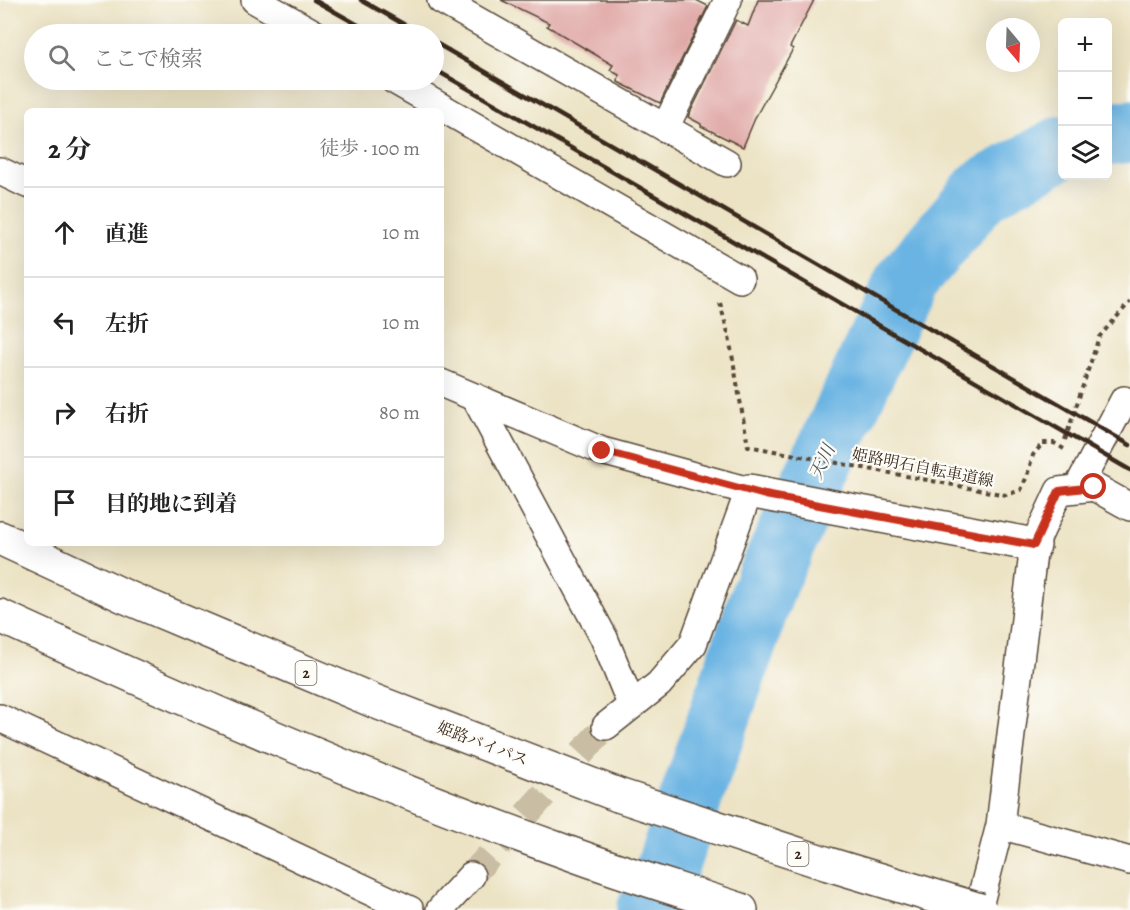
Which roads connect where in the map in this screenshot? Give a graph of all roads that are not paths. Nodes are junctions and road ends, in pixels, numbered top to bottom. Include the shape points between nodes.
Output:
1 (255, 0) edge
2 (441, 0) edge
3 (728, 0) edge
4 (297, 24) edge
5 (410, 90) edge
6 (442, 108) edge
7 (444, 109) edge
8 (665, 128) junction
9 (727, 163) dead end
10 (0, 171) edge
11 (24, 183) edge
12 (740, 279) dead end
13 (444, 384) edge
14 (475, 397) junction
15 (1130, 403) edge
16 (1068, 490) junction
17 (757, 493) junction
18 (1130, 507) edge
19 (0, 538) edge
20 (1019, 543) junction
21 (0, 616) edge
22 (631, 704) junction
23 (0, 718) edge
24 (606, 726) tunnel mouth
25 (1000, 825) junction
26 (1130, 861) edge
27 (471, 876) tunnel mouth
28 (410, 910) edge
29 (440, 910) edge
30 (741, 910) edge
31 (979, 910) edge

1 - 4 street
2 - 8 street
3 - 8 street
5 - 6 street
7 - 12 street
8 - 9 street
10 - 11 street
13 - 14 street
14 - 17 street via 602,451
14 - 22 street via 604,638
15 - 16 street via 1124,400
16 - 18 street via 1094,487
16 - 20 street
17 - 20 main road
17 - 22 street via 693,644 659,684
19 - 31 main road, 姫路バイパス / 2, bridge via 124,596 374,701 618,795
20 - 25 street
21 - 30 main road via 351,770 569,853
22 - 24 street
23 - 28 street
25 - 26 street
25 - 31 street
27 - 29 street

